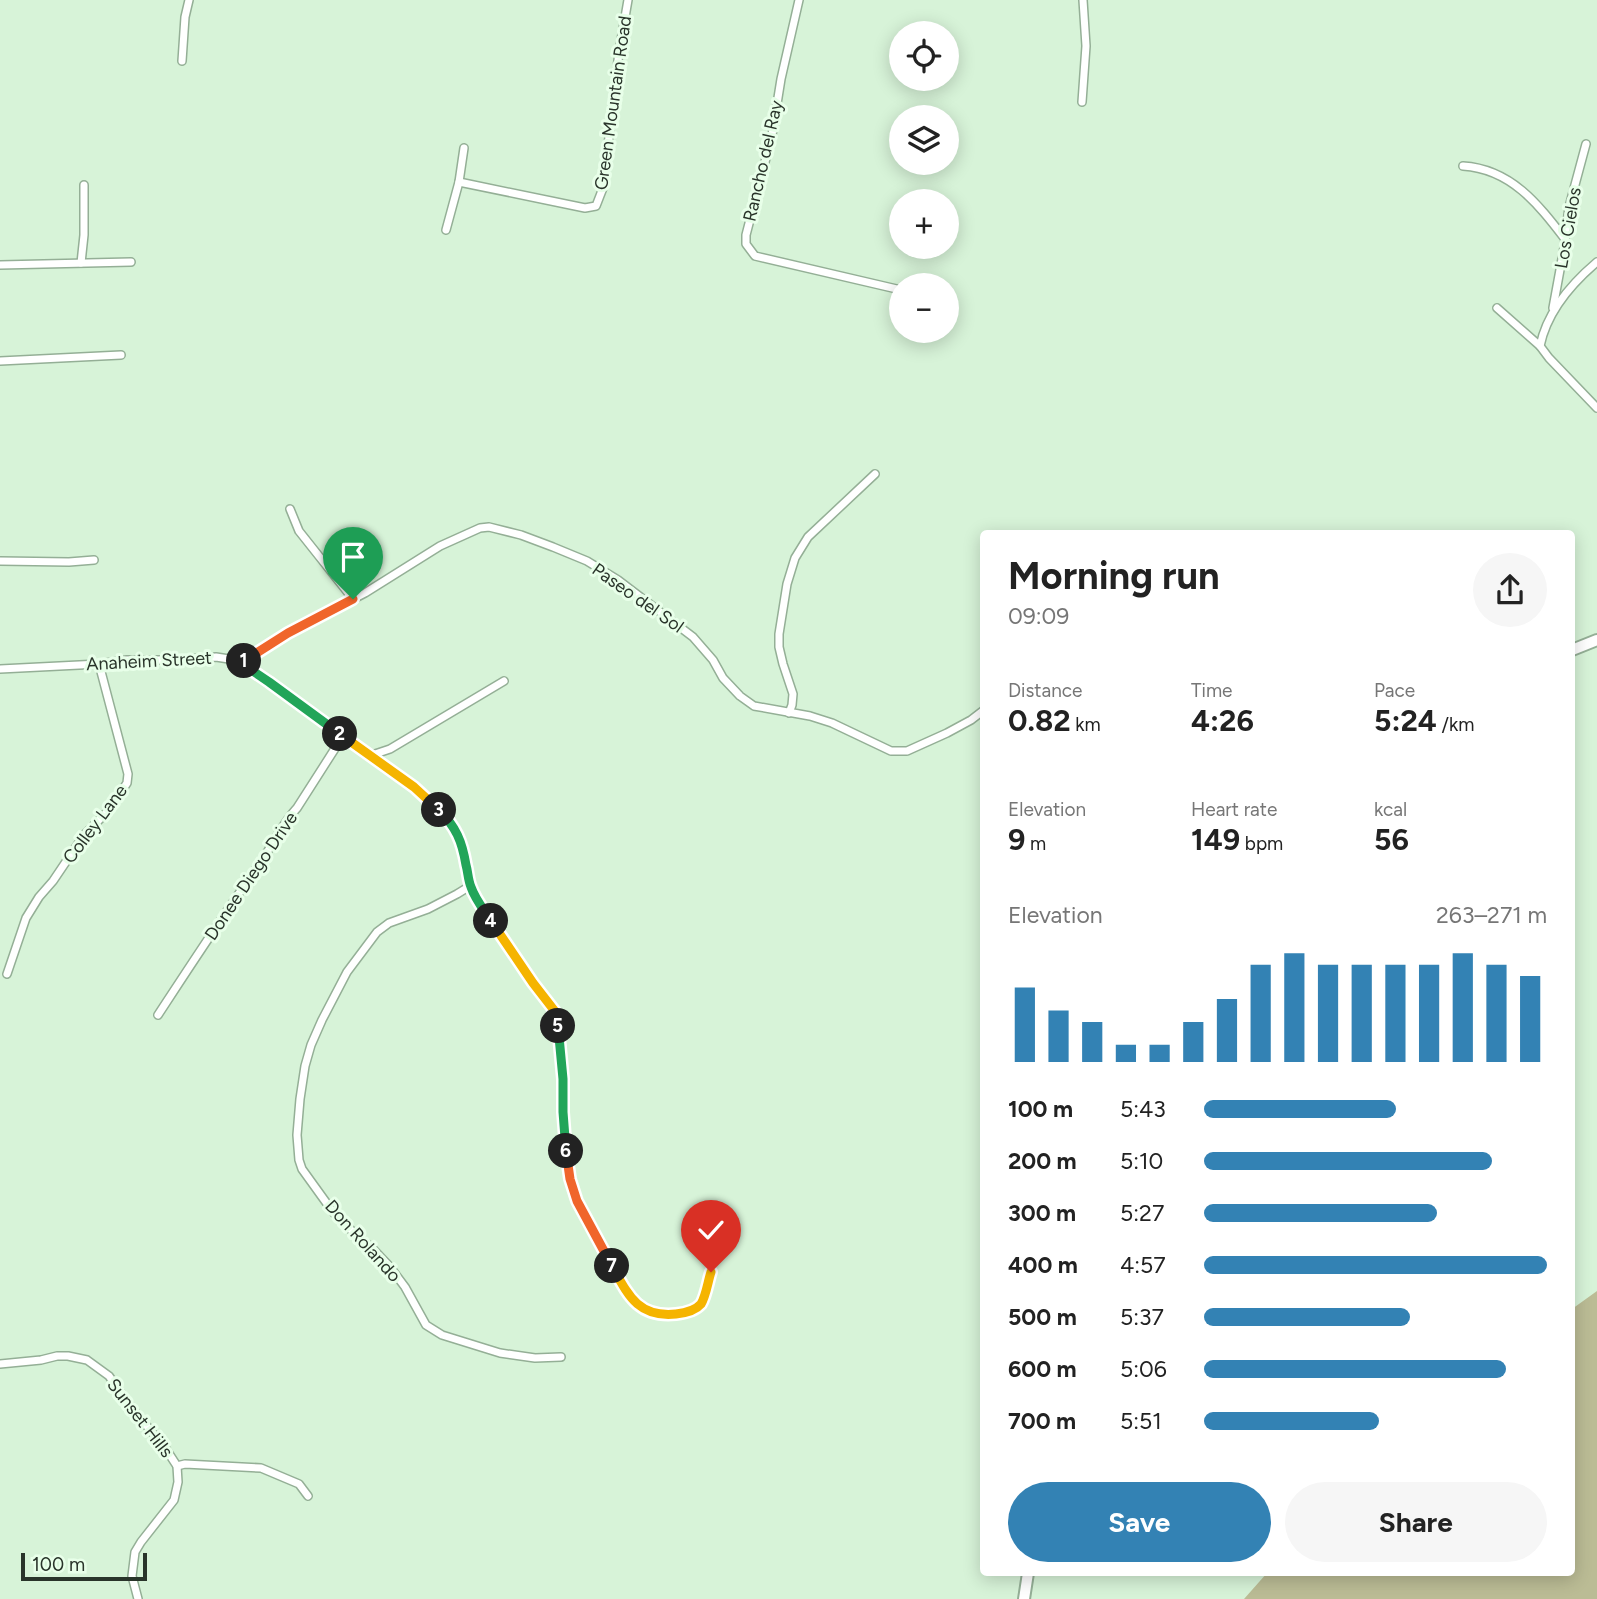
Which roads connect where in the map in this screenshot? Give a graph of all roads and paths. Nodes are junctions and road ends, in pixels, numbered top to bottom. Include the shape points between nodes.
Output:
1 (189, 0) edge
2 (628, 0) edge
3 (799, 0) edge
4 (1083, 0) edge
5 (182, 61) dead end
6 (1082, 103) dead end
7 (1586, 144) dead end
8 (464, 148) dead end
9 (1463, 166) dead end
10 (459, 182) junction
11 (84, 185) dead end
12 (446, 230) dead end
13 (1565, 239) junction
14 (131, 262) dead end
15 (1597, 262) edge
16 (81, 263) junction
17 (0, 265) edge
18 (889, 287) edge
19 (1497, 308) dead end
20 (1552, 313) junction
21 (1540, 346) junction
22 (121, 355) dead end
23 (0, 361) edge
24 (1597, 408) edge
25 (875, 474) dead end
26 (290, 509) dead end
27 (94, 560) dead end
28 (0, 561) edge
29 (353, 599) junction
30 (1597, 640) edge
31 (1575, 649) edge
32 (241, 663) junction
33 (99, 664) junction
34 (0, 669) edge
35 (503, 681) dead end
36 (789, 713) junction
37 (980, 713) edge
38 (343, 736) junction
39 (369, 755) junction
40 (470, 886) junction
41 (7, 974) dead end
42 (158, 1015) dead end
43 (711, 1272) dead end
44 (561, 1357) dead end
45 (0, 1364) edge
46 (177, 1466) junction
47 (308, 1496) dead end
48 (1028, 1576) edge
49 (138, 1599) edge
50 (1024, 1599) edge

1 - 5 street
2 - 10 street, Green Mountain Road via 603,188 596,206 584,208
3 - 18 street, Rancho del Ray via 746,244 755,256
4 - 6 street
7 - 13 street, Los Cielos
8 - 10 street
9 - 13 street via 1485,170 1517,186
10 - 12 street
11 - 16 street
13 - 20 street, Los Cielos
14 - 16 street
15 - 20 street
16 - 17 street
19 - 21 street
20 - 21 street
21 - 24 street
22 - 23 street
25 - 36 street via 808,537 795,558 779,634 793,694
26 - 29 street via 299,531
27 - 28 street
29 - 32 street, Paseo del Sol
29 - 36 street, Paseo del Sol via 440,546 489,527 553,547 618,580 694,637 740,696 754,706
30 - 31 main road
32 - 33 street, Anaheim Street via 216,657
32 - 38 street, Anaheim Street
33 - 34 street, Anaheim Street
33 - 41 street, Colley Lane via 127,783 39,897 26,918
35 - 39 street via 390,749
36 - 37 street, Paseo del Sol via 832,723 891,751 907,751
38 - 39 street, Anaheim Street
38 - 42 street, Donee Diego Drive
39 - 40 street, Anaheim Street via 414,787 450,821 464,854
40 - 43 street, Anaheim Street via 557,1014 570,1179 577,1201 623,1285 644,1310 690,1312 702,1303
40 - 44 street, Don Rolando via 389,923 347,972 305,1066 297,1135 299,1160 333,1212 390,1267 426,1325 442,1335 500,1353
45 - 46 street, Sunset Hills via 57,1356 87,1360 109,1376
46 - 47 street via 261,1468 299,1484
46 - 49 street, Sunset Hills via 174,1500 135,1552 132,1576
48 - 50 main road

